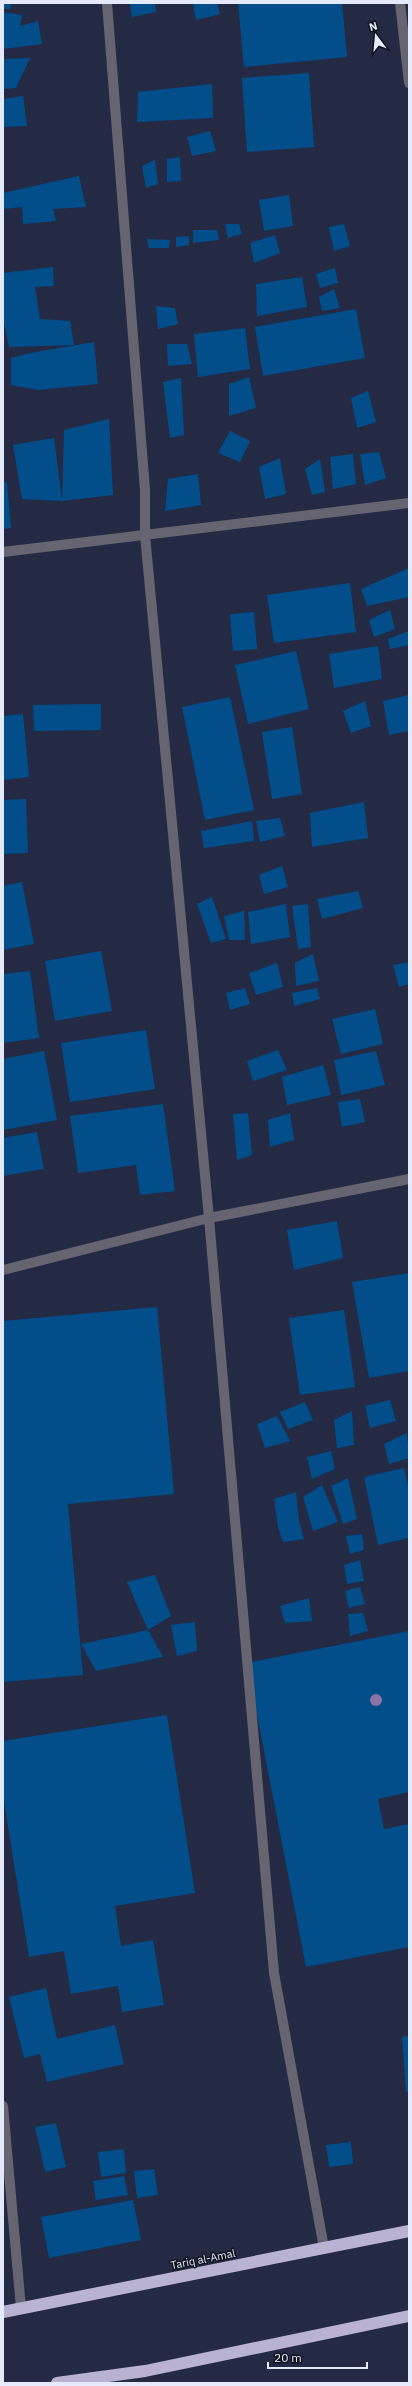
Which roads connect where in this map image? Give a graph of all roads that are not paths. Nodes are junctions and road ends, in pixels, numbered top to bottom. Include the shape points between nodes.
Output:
1 (107, 3) edge
2 (400, 3) edge
3 (409, 83) edge
4 (409, 503) edge
5 (145, 535) junction
6 (3, 552) edge
7 (409, 1179) edge
8 (209, 1218) junction
9 (3, 1270) edge
10 (3, 2106) edge
11 (409, 2231) edge
12 (324, 2248) junction
13 (21, 2308) junction
14 (3, 2312) edge
15 (409, 2316) edge
16 (57, 2383) edge

1 - 5 street via 145,490
2 - 3 street
4 - 5 street
5 - 6 street
5 - 8 street
7 - 8 street
8 - 9 street
8 - 12 street via 274,1973
10 - 13 street
11 - 12 highway, Tariq al-Amal
12 - 13 highway, Tariq al-Amal
13 - 14 highway, Tariq al-Amal
15 - 16 highway via 145,2371

